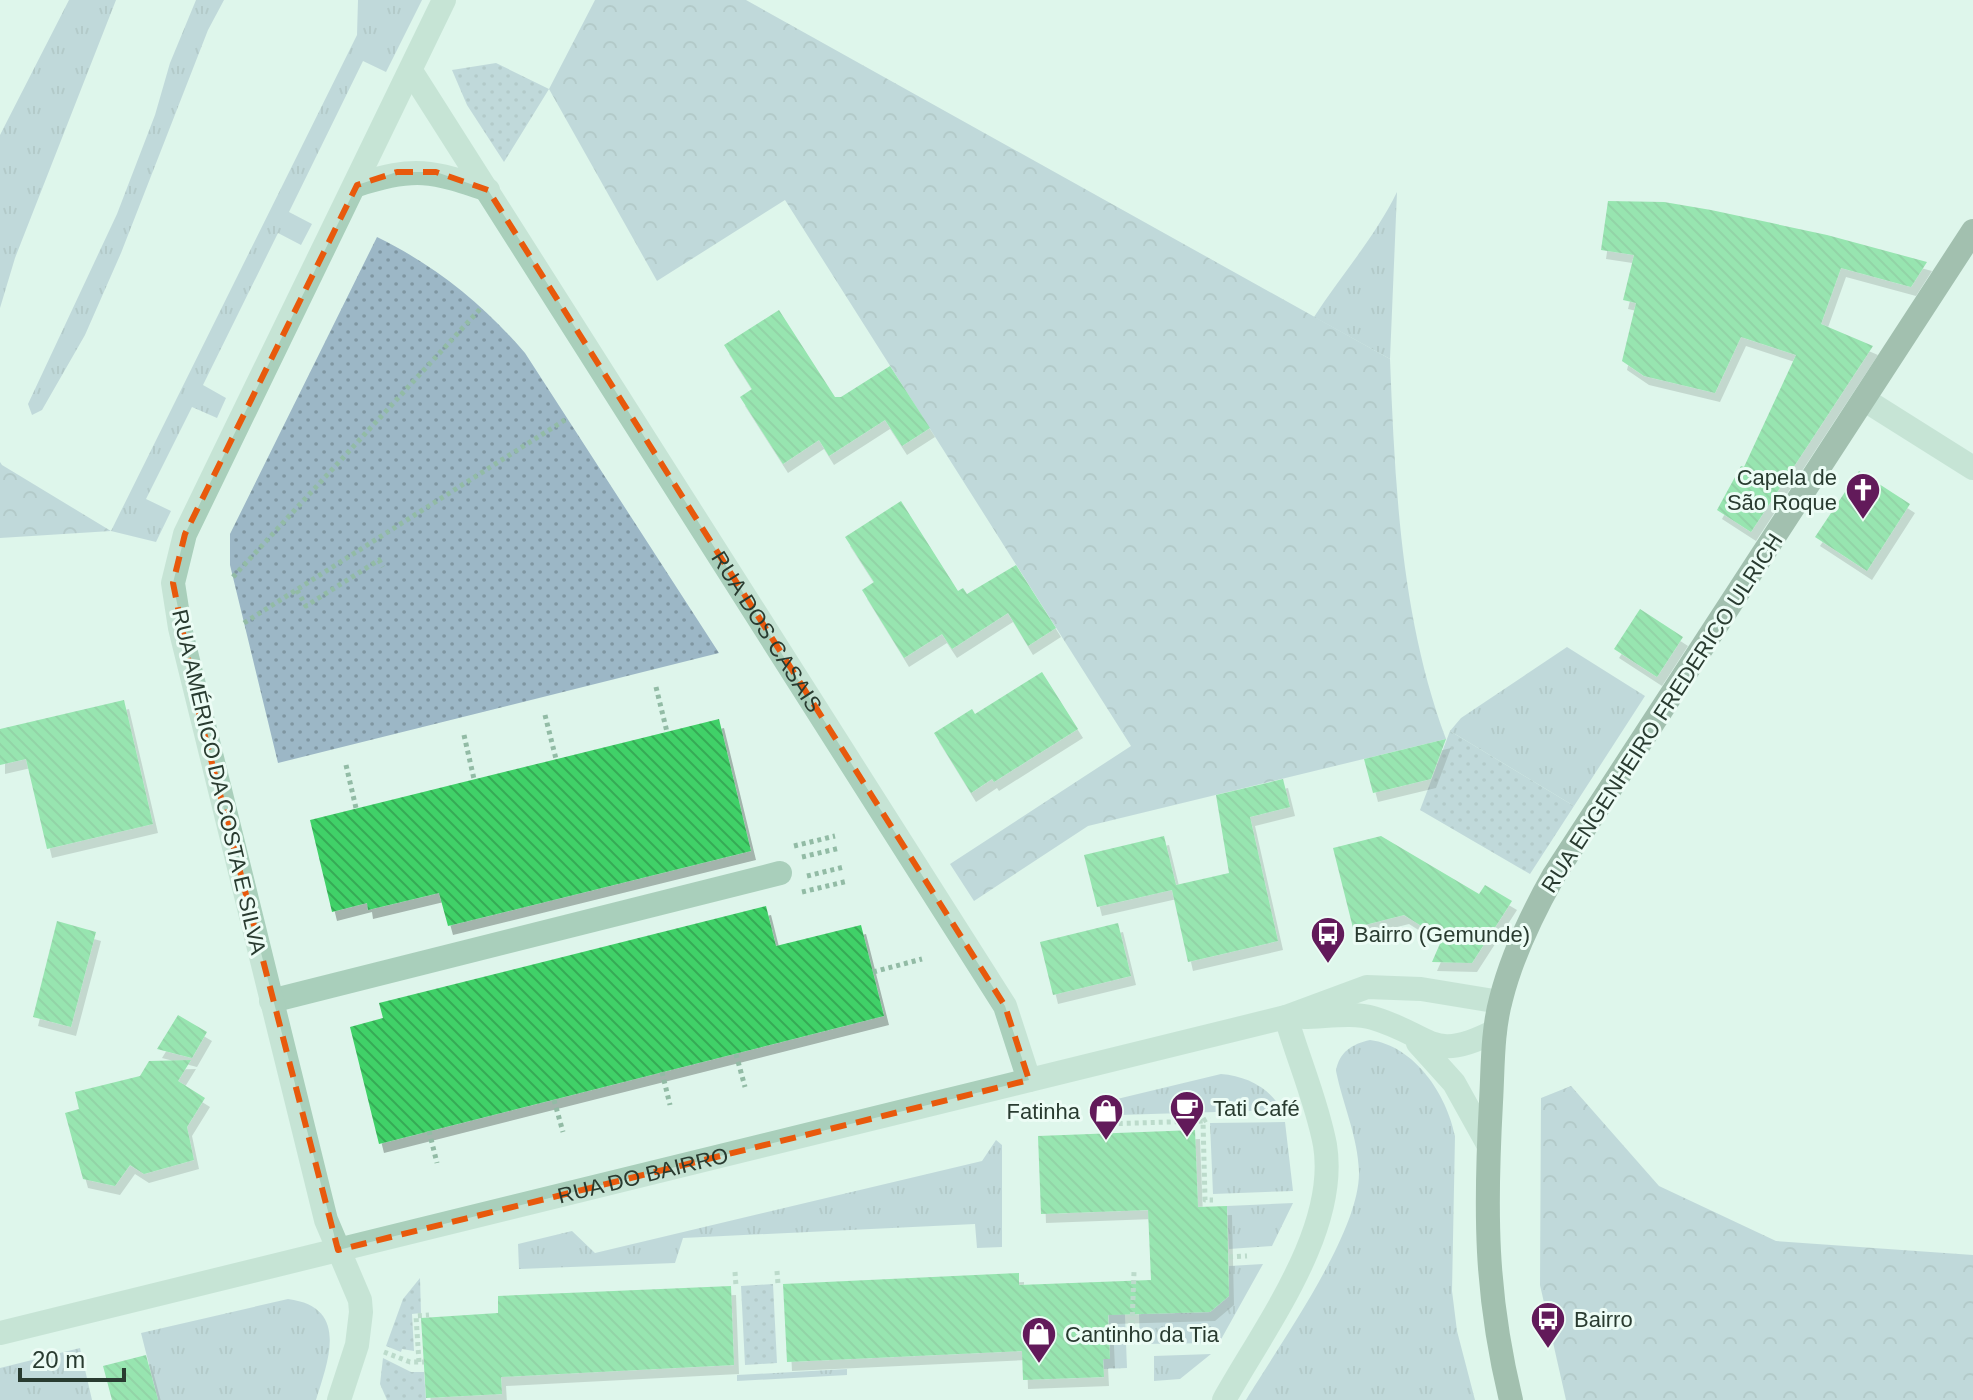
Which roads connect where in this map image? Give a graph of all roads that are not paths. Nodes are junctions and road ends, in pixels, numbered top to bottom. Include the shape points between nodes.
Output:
1 (444, 0) edge
2 (411, 71) junction
3 (357, 185) junction
4 (488, 190) junction
5 (1973, 231) edge
6 (1865, 400) junction
7 (1973, 468) edge
8 (790, 871) road end
9 (271, 1001) junction
10 (1500, 1002) junction
11 (1286, 1017) junction
12 (1405, 1030) junction
13 (1495, 1031) junction
14 (1029, 1080) junction
15 (1489, 1146) junction
16 (338, 1250) junction
17 (0, 1333) edge
18 (339, 1400) edge
19 (1224, 1400) edge
20 (1511, 1400) edge

1 - 2 street
2 - 3 street, RUA AMÉRICO DA COSTA E SILVA
2 - 4 street, RUA DOS CASAIS
3 - 4 street via 397,172 436,172
3 - 9 street, RUA AMÉRICO DA COSTA E SILVA via 185,534 173,583 199,713
4 - 14 street, RUA DOS CASAIS via 1005,1006
5 - 6 main road, RUA ENGENHEIRO FREDERICO ULRICH
6 - 7 street
6 - 10 main road, RUA ENGENHEIRO FREDERICO ULRICH via 1554,875 1514,957
8 - 9 street
9 - 16 street, RUA AMÉRICO DA COSTA E SILVA
10 - 11 street, RUA DO BAIRRO via 1378,986
10 - 13 main road, RUA ENGENHEIRO FREDERICO ULRICH
11 - 12 street, RUA DO BAIRRO via 1369,1017
11 - 14 street, RUA DO BAIRRO
11 - 19 street via 1322,1133 1326,1198 1306,1253
12 - 13 street, RUA DO BAIRRO via 1448,1049
12 - 15 street, RUA DO BAIRRO via 1454,1083
13 - 15 main road, RUA ENGENHEIRO FREDERICO ULRICH
14 - 16 street, RUA DO BAIRRO
15 - 20 main road, RUA ENGENHEIRO FREDERICO ULRICH via 1489,1283
16 - 17 street, RUA DO BAIRRO
16 - 18 street, RUA AMÉRICO DA COSTA E SILVA via 361,1312 357,1345

